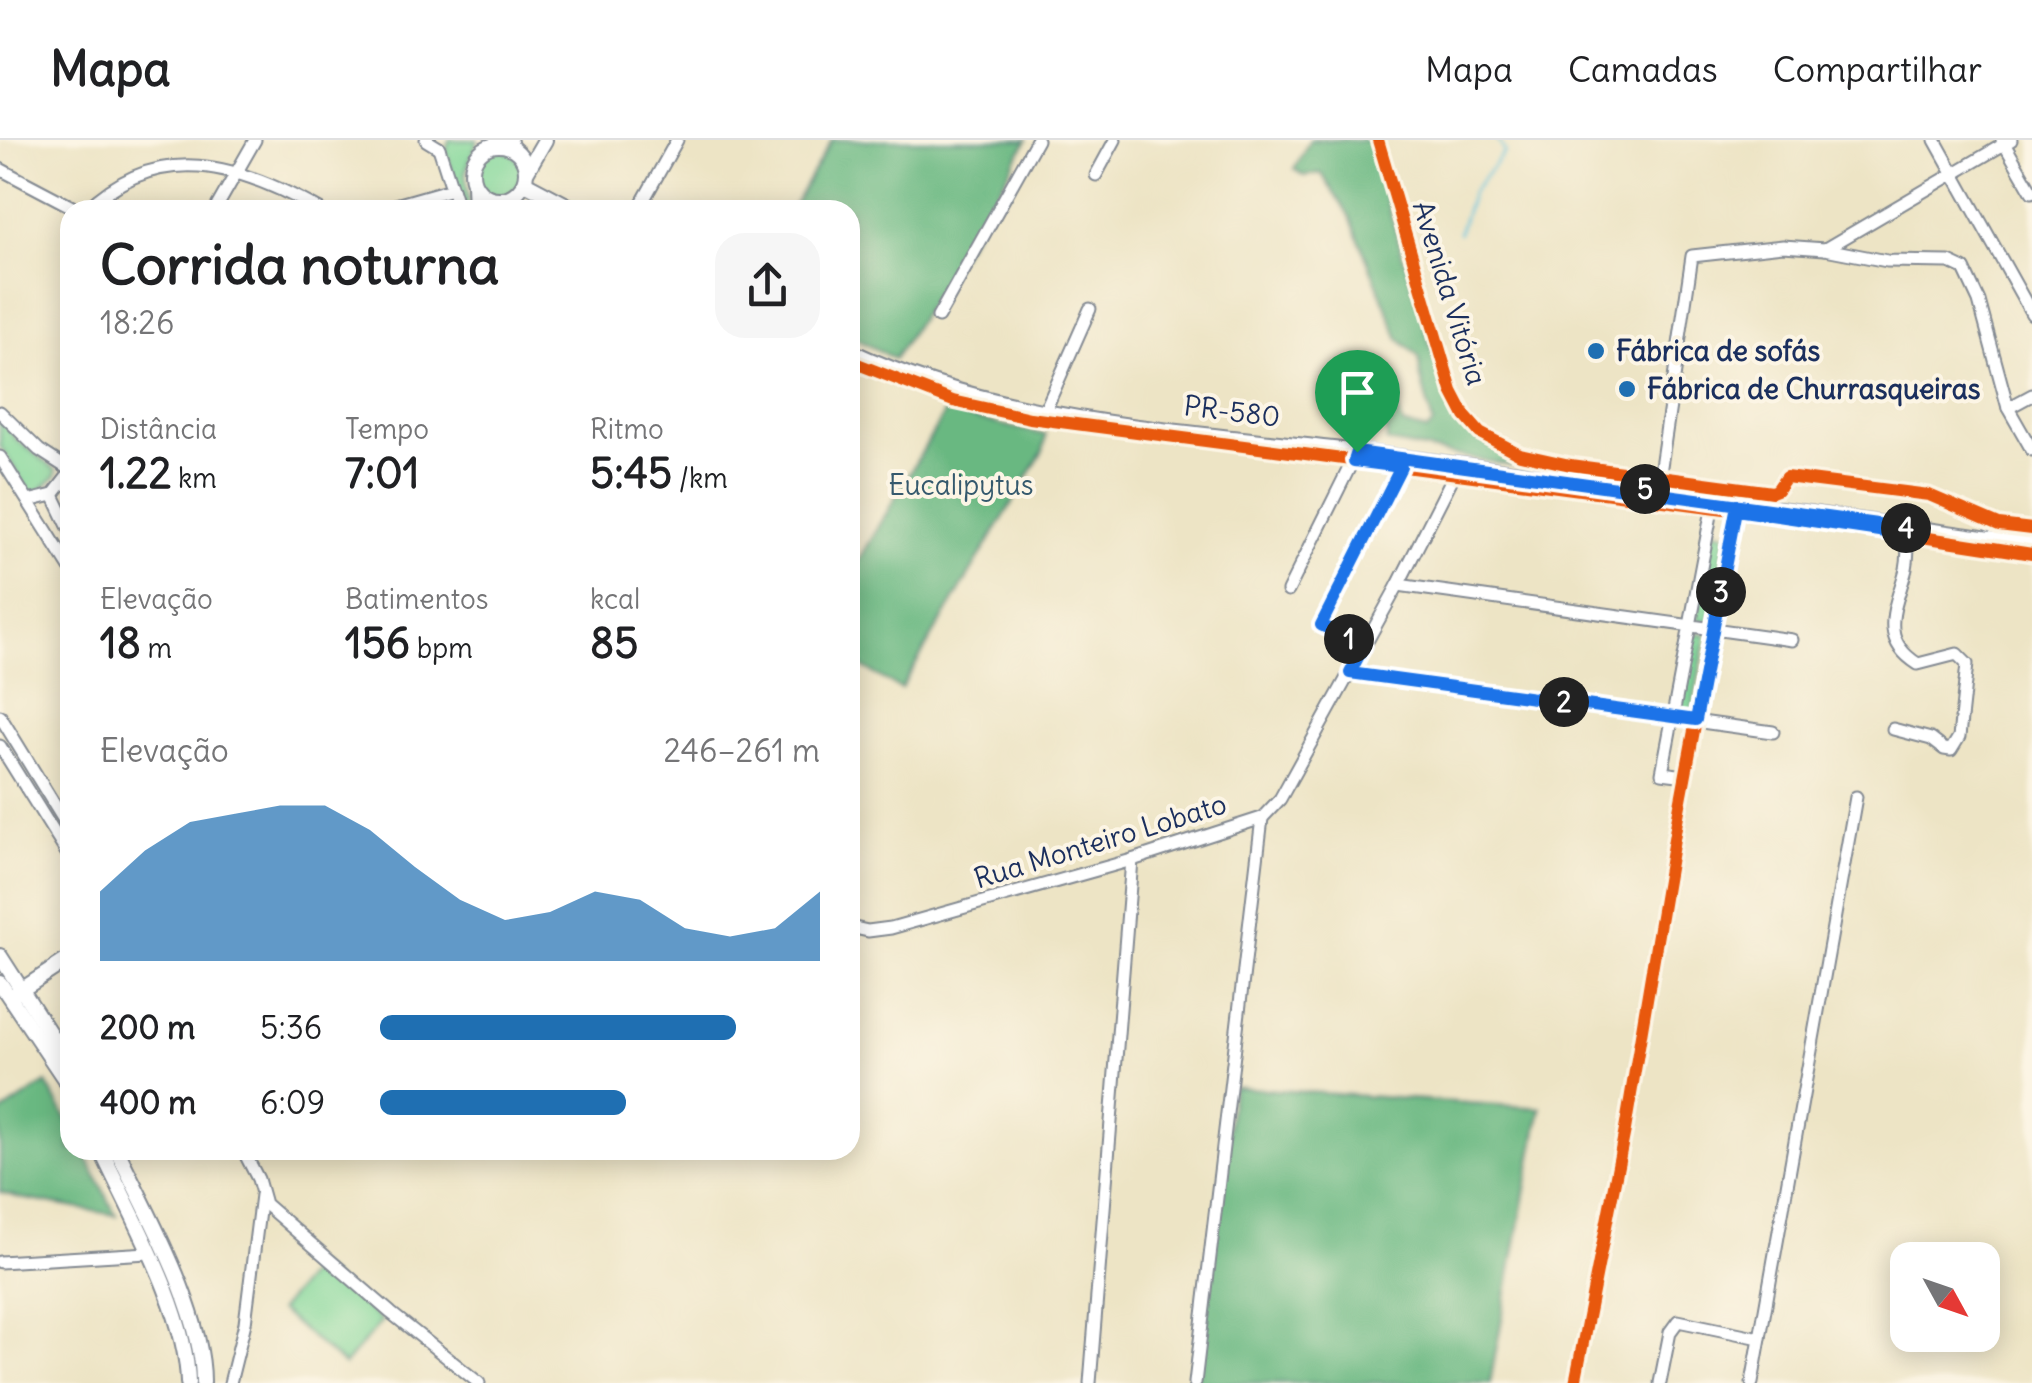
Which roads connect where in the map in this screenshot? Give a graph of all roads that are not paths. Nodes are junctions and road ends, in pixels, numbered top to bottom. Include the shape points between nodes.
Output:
1 (255, 140) edge
2 (426, 140) edge
3 (486, 140) edge
4 (545, 140) edge
5 (677, 140) edge
6 (1036, 140) edge
7 (1115, 140) edge
8 (1378, 140) edge
9 (1935, 140) edge
10 (2006, 141) edge
11 (441, 144) edge
12 (512, 144) edge
13 (478, 156) junction
14 (241, 166) junction
15 (0, 170) edge
16 (1954, 173) junction
17 (1096, 175) dead end
18 (474, 183) junction
19 (522, 183) junction
20 (2032, 192) edge
21 (95, 200) edge
22 (221, 200) edge
23 (302, 200) edge
24 (456, 200) edge
25 (475, 200) edge
26 (513, 200) edge
27 (556, 200) edge
28 (644, 200) edge
29 (60, 201) edge
30 (1825, 249) junction
31 (1090, 309) dead end
32 (2032, 314) edge
33 (938, 317) dead end
34 (860, 354) edge
35 (2032, 395) edge
36 (2008, 408) junction
37 (0, 412) edge
38 (1044, 413) junction
39 (2032, 450) edge
40 (1357, 452) junction
41 (0, 457) edge
42 (1406, 458) junction
43 (60, 464) edge
44 (1460, 466) junction
45 (1658, 484) junction
46 (60, 493) edge
47 (1714, 499) junction
48 (28, 501) junction
49 (1737, 502) junction
50 (1906, 528) junction
51 (2032, 529) edge
52 (1998, 532) junction
53 (2032, 545) edge
54 (60, 552) edge
55 (1398, 585) junction
56 (1288, 592) dead end
57 (1691, 625) junction
58 (1714, 630) junction
59 (1792, 640) dead end
60 (1364, 646) junction
61 (1350, 673) junction
62 (0, 716) edge
63 (1673, 717) junction
64 (1696, 720) junction
65 (1893, 729) dead end
66 (1773, 732) dead end
67 (0, 746) edge
68 (1686, 776) junction
69 (1856, 796) dead end
70 (60, 814) edge
71 (1262, 818) junction
72 (60, 842) edge
73 (1132, 860) junction
74 (860, 929) edge
75 (0, 956) edge
76 (60, 965) edge
77 (0, 983) edge
78 (16, 994) junction
79 (60, 1053) edge
80 (60, 1071) edge
81 (106, 1160) edge
82 (121, 1160) edge
83 (248, 1160) edge
84 (263, 1200) junction
85 (148, 1253) junction
86 (0, 1262) edge
87 (1760, 1338) junction
88 (188, 1383) edge
89 (203, 1383) edge
90 (230, 1383) edge
91 (479, 1383) edge
92 (1090, 1383) edge
93 (1195, 1383) edge
94 (1575, 1383) edge
95 (1660, 1383) edge
96 (1752, 1383) edge

1 - 14 street
2 - 11 street
3 - 13 main road
4 - 19 main road
5 - 28 street
6 - 33 street
7 - 17 street
8 - 45 street, Avenida Vitória via 1452,391 1473,426 1520,454
9 - 16 street
10 - 16 street
10 - 20 street
11 - 24 street
12 - 13 main road via 490,146
12 - 19 main road via 520,154
13 - 18 main road
14 - 21 street via 196,154 151,158
14 - 22 street
14 - 23 street
15 - 29 street
16 - 30 street
16 - 32 street
18 - 19 main road via 492,199
18 - 25 main road
19 - 26 main road
19 - 27 main road
30 - 36 street via 1964,269
30 - 45 street via 1783,246 1692,256
31 - 38 street
34 - 38 main road, PR-580 / PR-580 via 934,386
35 - 36 street
36 - 39 street
37 - 43 street
38 - 40 main road, PR-580 / PR-580
40 - 42 main road, PR-580 / PR-580
40 - 56 street
41 - 48 street
42 - 44 main road, PR-580 / PR-580
42 - 60 street via 1321,625
44 - 45 main road, PR-580 / PR-580
44 - 55 street, Rua Monteiro Lobato
45 - 47 main road, PR-580 / PR-580
45 - 52 street, Avenida Vitória via 1772,492 1786,477 1929,495
46 - 48 street
47 - 49 main road, PR-580 / PR-580
47 - 57 street
48 - 54 street
49 - 50 main road, PR-580 / PR-580
49 - 58 street
50 - 52 main road, PR-580 / PR-580
50 - 65 street via 1908,558 1892,616 1898,644 1918,664 1957,654 1967,664 1959,736 1950,750
51 - 52 street
52 - 53 main road, PR-580 / PR-580
55 - 57 street
55 - 60 street, Rua Monteiro Lobato
57 - 58 street
57 - 63 street
58 - 59 street
58 - 64 street
60 - 61 street, Rua Monteiro Lobato
61 - 63 street
61 - 71 street, Rua Monteiro Lobato via 1280,798
62 - 70 street
63 - 64 street
63 - 68 street via 1662,773
64 - 66 street
64 - 68 street
67 - 72 street
68 - 94 street
69 - 87 street
71 - 73 street, Rua Monteiro Lobato
71 - 93 street
73 - 74 street, Rua Monteiro Lobato via 892,928
73 - 92 street
75 - 78 main road
76 - 78 main road
77 - 78 main road
78 - 79 main road
78 - 80 main road
81 - 85 main road
82 - 89 main road via 186,1302
83 - 84 street
84 - 90 street
84 - 91 street
85 - 86 street
85 - 88 main road via 182,1344
87 - 95 street via 1678,1321
87 - 96 street

